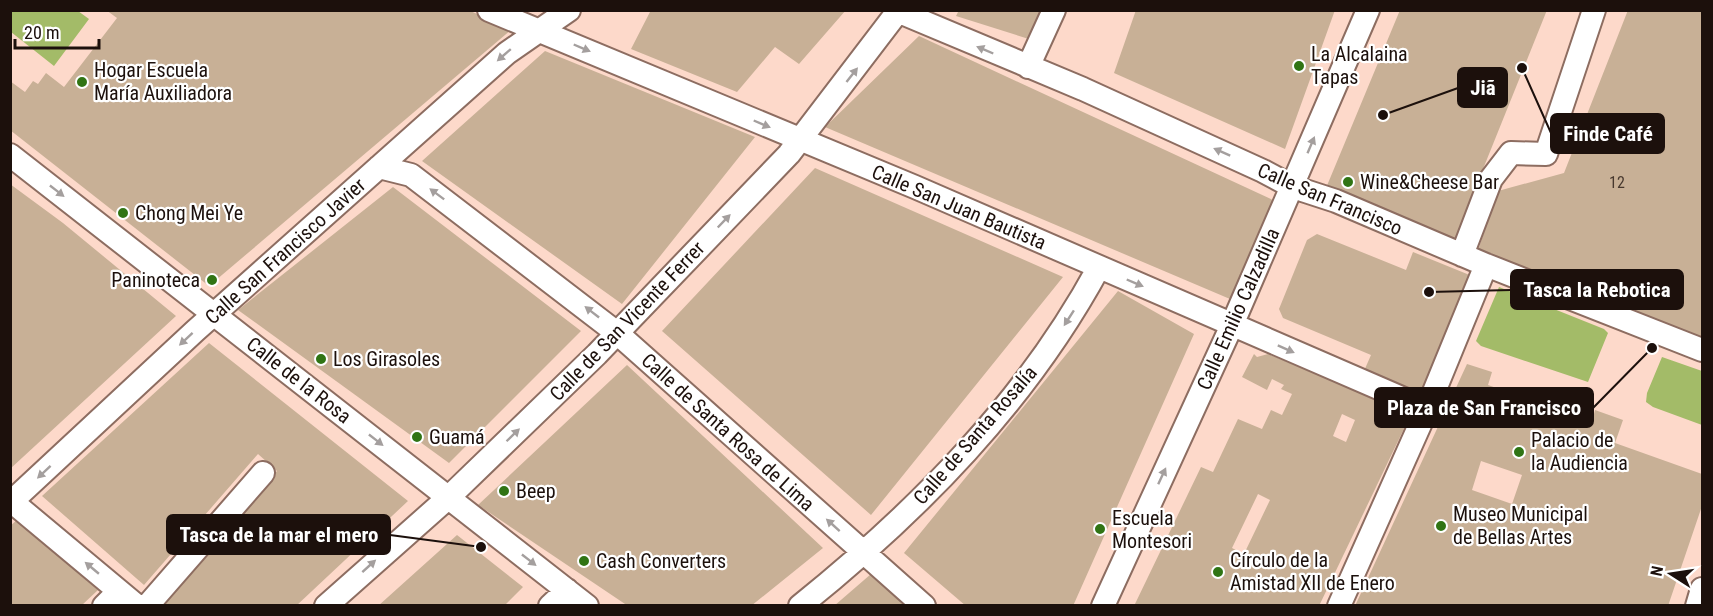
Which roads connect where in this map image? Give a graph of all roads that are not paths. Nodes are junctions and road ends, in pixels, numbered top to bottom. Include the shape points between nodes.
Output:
1 (489, 10) edge
2 (569, 10) edge
3 (1054, 10) edge
4 (1368, 10) edge
5 (1594, 10) edge
6 (897, 11) edge
7 (538, 30) junction
8 (1029, 67) junction
9 (801, 140) junction
10 (10, 154) edge
11 (379, 167) junction
12 (1293, 187) junction
13 (1462, 255) junction
14 (1486, 265) junction
15 (1099, 267) junction
16 (214, 314) junction
17 (1232, 325) junction
18 (617, 333) junction
19 (1702, 350) edge
20 (1427, 409) junction
21 (263, 473) dead end
22 (449, 497) junction
23 (11, 501) edge
24 (865, 553) junction
25 (1702, 589) edge
26 (567, 590) junction
27 (112, 598) edge
28 (137, 606) edge
29 (147, 606) edge
30 (326, 606) edge
31 (550, 606) edge
32 (587, 606) edge
33 (800, 606) edge
34 (924, 606) edge
35 (1103, 606) edge
36 (1339, 606) edge
37 (1696, 606) edge

1 - 7 street, Calle San Juan Bautista
2 - 7 street, Calle San Francisco Javier
3 - 8 street
12 -> 4 street, Calle Emilio Calzadilla
5 - 13 street via 1546,154 1511,153 1491,179
8 -> 6 street, Calle San Francisco
9 -> 6 street, Calle de San Vicente Ferrer
7 -> 9 street, Calle San Juan Bautista
7 -> 11 street, Calle San Francisco Javier
12 -> 8 street, Calle San Francisco
9 - 15 street, Calle San Juan Bautista
18 -> 9 street, Calle de San Vicente Ferrer
10 -> 16 street, Calle de la Rosa
11 - 16 street, Calle San Francisco Javier
18 -> 11 street, Calle de Santa Rosa de Lima via 411,175
12 - 13 street, Calle San Francisco via 1336,201
12 - 17 street, Calle Emilio Calzadilla
13 - 14 street, Calle San Francisco
14 - 19 street, Calle San Francisco
14 - 20 street
15 -> 17 street, Calle San Juan Bautista
15 -> 24 street, Calle de Santa Rosalía via 1058,335 995,418 935,487
16 -> 22 street, Calle de la Rosa
16 -> 23 street, Calle San Francisco Javier
17 -> 20 street, Calle San Juan Bautista
35 -> 17 street, Calle Emilio Calzadilla
22 -> 18 street, Calle de San Vicente Ferrer
24 -> 18 street, Calle de Santa Rosa de Lima
20 - 36 street
21 - 29 street
22 -> 26 street, Calle de la Rosa
30 -> 22 street, Calle de San Vicente Ferrer
27 -> 23 street
24 - 33 street, Calle de Santa Rosalía
24 - 34 street, Calle de Santa Rosa de Lima
25 - 37 street
26 - 31 street
26 - 32 street, Calle de la Rosa
27 - 28 street

